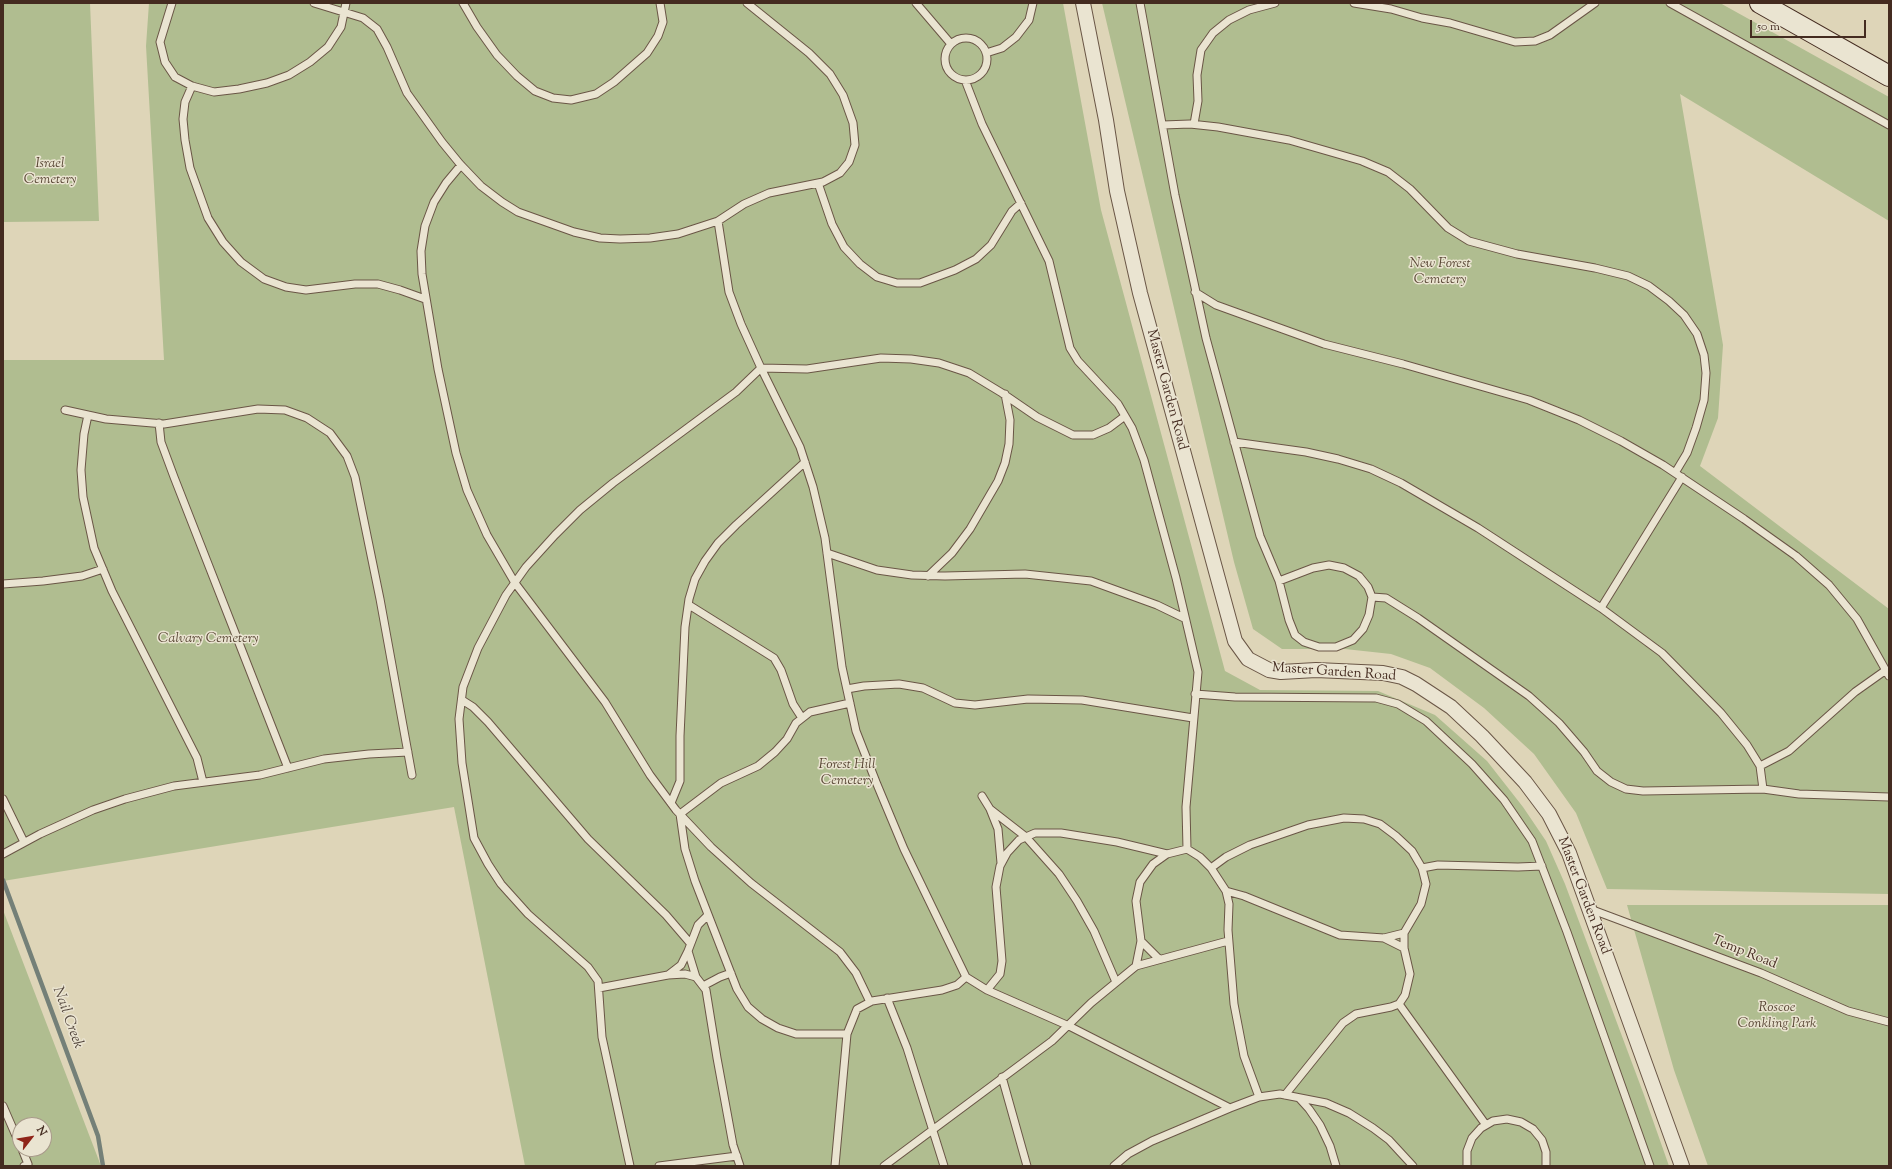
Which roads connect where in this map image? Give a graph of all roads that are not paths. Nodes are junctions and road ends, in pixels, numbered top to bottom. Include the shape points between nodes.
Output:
1 (172, 3) edge
2 (314, 3) edge
3 (346, 3) edge
4 (463, 3) edge
5 (660, 3) edge
6 (747, 3) edge
7 (916, 3) edge
8 (1033, 3) edge
9 (1082, 3) edge
10 (1140, 3) edge
11 (1275, 3) edge
12 (1356, 3) edge
13 (1595, 3) edge
14 (1670, 3) edge
15 (1760, 3) edge
16 (345, 12) junction
17 (952, 44) junction
18 (986, 53) junction
19 (1889, 76) edge
20 (965, 80) junction
21 (192, 86) junction
22 (1194, 124) junction
23 (1163, 125) junction
24 (1889, 125) edge
25 (461, 165) junction
26 (818, 183) junction
27 (1021, 203) junction
28 (718, 221) junction
29 (1195, 292) junction
30 (425, 299) junction
31 (761, 368) junction
32 (1005, 394) junction
33 (66, 410) dead end
34 (88, 415) junction
35 (1125, 416) junction
36 (159, 424) junction
37 (1234, 442) junction
38 (805, 462) junction
39 (1678, 475) junction
40 (827, 553) junction
41 (103, 569) junction
42 (928, 576) junction
43 (1279, 581) junction
44 (515, 583) junction
45 (3, 584) edge
46 (1372, 598) junction
47 (689, 605) junction
48 (1601, 608) junction
49 (1184, 618) junction
50 (1887, 673) edge
51 (847, 689) junction
52 (1195, 694) junction
53 (462, 700) junction
54 (850, 703) junction
55 (802, 718) junction
56 (1193, 718) junction
57 (408, 752) junction
58 (1760, 766) junction
59 (288, 768) junction
60 (412, 775) dead end
61 (203, 782) junction
62 (1763, 789) junction
63 (982, 796) dead end
64 (1889, 797) edge
65 (3, 799) edge
66 (671, 803) junction
67 (990, 809) junction
68 (680, 814) junction
69 (1026, 837) junction
70 (24, 842) junction
71 (1187, 849) junction
72 (3, 854) edge
73 (1167, 854) junction
74 (1001, 865) junction
75 (1542, 866) junction
76 (1211, 868) junction
77 (1422, 868) junction
78 (1226, 892) junction
79 (1590, 909) junction
80 (708, 915) junction
81 (1404, 933) junction
82 (1384, 938) junction
83 (1141, 941) junction
84 (1228, 941) junction
85 (690, 942) junction
86 (1404, 948) junction
87 (688, 951) junction
88 (1159, 959) junction
89 (1136, 966) junction
90 (731, 973) junction
91 (668, 975) junction
92 (696, 977) junction
93 (966, 977) junction
94 (1116, 982) junction
95 (703, 986) junction
96 (599, 988) junction
97 (987, 990) junction
98 (887, 998) junction
99 (870, 1002) junction
100 (1399, 1004) junction
101 (1889, 1022) edge
102 (1069, 1026) junction
103 (847, 1034) junction
104 (1002, 1077) junction
105 (1285, 1095) junction
106 (1259, 1097) junction
107 (1298, 1098) junction
108 (3, 1106) edge
109 (1230, 1108) junction
110 (1486, 1125) junction
111 (12, 1127) edge
112 (932, 1130) junction
113 (737, 1156) junction
114 (25, 1157) edge
115 (24, 1166) edge
116 (630, 1166) edge
117 (659, 1166) edge
118 (740, 1166) edge
119 (835, 1166) edge
120 (884, 1166) edge
121 (944, 1166) edge
122 (1027, 1166) edge
123 (1114, 1166) edge
124 (1336, 1166) edge
125 (1413, 1166) edge
126 (1467, 1166) edge
127 (1546, 1166) edge
128 (1650, 1166) edge
129 (1682, 1166) edge

1 - 21 lane via 160,42 165,62 175,77
2 - 16 lane
3 - 16 lane
4 - 5 lane via 497,55 517,76 535,91 553,98 571,100 596,94 647,53 663,22
6 - 26 lane via 809,53 830,74 843,95 853,123 855,145 849,162 840,173
7 - 17 lane
8 - 18 lane via 1028,20 1016,37 1002,48
9 - 79 street, Master Garden Road via 1106,120 1117,191 1140,293 1235,641 1248,659 1269,670 1389,674 1416,684 1450,707 1482,736 1525,782 1549,814 1569,853
10 - 23 lane
11 - 22 lane via 1249,10 1229,20 1213,33 1201,50
12 - 13 lane via 1515,42 1535,41 1550,35
14 - 24 lane
15 - 19 street
16 - 21 lane via 341,27 328,47 289,75 267,83 214,92
16 - 25 lane via 363,18 377,29 407,93
17 - 18 lane via 965,38 972,39 978,42
17 - 20 lane via 947,50 945,64 952,76
18 - 20 lane via 986,67 982,73 978,77
20 - 27 lane via 982,124
21 - 30 lane via 185,102 184,119 190,168 208,218 241,262 264,279 286,287 306,290 378,284
22 - 23 lane
22 - 39 lane via 1289,140 1362,161 1388,172 1410,189 1448,228 1469,240 1517,254 1628,276 1669,300 1684,315 1697,334 1704,355 1706,373 1704,400
23 - 29 lane
25 - 28 lane via 482,186 518,212 544,223 600,238 642,238 678,234
25 - 30 lane via 434,202 425,226 421,250
26 - 27 lane via 832,224 844,247 877,277 897,283 920,283 976,259 991,245 1012,211
26 - 28 lane via 769,193 744,204
27 - 35 lane via 1049,261 1070,348 1078,361 1118,404
28 - 31 lane via 729,292
29 - 37 lane
29 - 39 lane via 1216,305 1324,344 1529,400 1580,420
30 - 44 lane via 448,419 465,482 487,535
31 - 32 lane via 807,369 881,358 912,359 939,363 969,373
31 - 38 lane
31 - 44 lane via 736,392 580,510 555,535
32 - 35 lane via 1043,421 1073,435 1093,435 1109,428
32 - 42 lane via 1010,420 1009,444 998,481 970,529 952,553
33 - 34 lane
34 - 36 lane
34 - 41 lane via 83,441 82,497 94,548
35 - 49 lane via 1144,460
36 - 57 lane via 258,409 285,410 306,418 330,433 347,456 355,477
36 - 59 lane via 161,442 174,477
37 - 43 lane via 1260,536
37 - 48 lane via 1338,459 1401,482 1478,528
38 - 40 lane
38 - 47 lane via 718,543 695,579
39 - 48 lane
39 - 50 lane via 1796,556 1829,585 1857,618
40 - 42 lane via 878,570
40 - 51 lane
41 - 45 lane via 82,576
41 - 61 lane via 197,758
42 - 49 lane via 1024,574 1091,581 1151,602
43 - 46 lane via 1313,568 1329,565 1344,568 1359,576 1368,587
43 - 46 lane via 1295,635 1304,642 1319,647 1336,647 1353,640 1363,629
44 - 53 lane via 478,648
44 - 66 lane via 605,702 650,775
46 - 62 lane via 1386,598 1412,614 1529,696 1559,723 1597,771 1611,782 1626,789 1643,791
47 - 55 lane via 774,658 793,704
47 - 66 lane via 682,674 680,781
48 - 58 lane via 1662,653 1725,718
49 - 52 lane via 1198,672
50 - 58 lane via 1855,692 1789,751
51 - 54 lane
51 - 56 lane via 899,684 923,688 955,703 975,705 1028,699 1082,700
52 - 56 lane
52 - 75 lane via 1235,697 1376,698 1398,704 1426,721 1472,764 1504,800 1528,835
53 - 85 lane via 488,722 588,839
53 - 96 lane via 459,719 462,763 474,838 501,884 528,914 588,967 598,981
54 - 55 lane via 810,712
54 - 93 lane via 856,731 904,849
55 - 68 lane via 775,752 758,766 721,783
56 - 71 lane via 1186,807
57 - 59 lane via 324,759
57 - 60 lane
58 - 62 lane
59 - 61 lane via 260,775
61 - 70 lane via 174,786 112,803
62 - 64 lane via 1799,794
63 - 67 lane
65 - 70 lane
66 - 68 lane
67 - 69 lane
67 - 74 lane via 998,829
68 - 80 lane via 685,849
68 - 99 lane via 711,847 751,883 840,952 856,973
69 - 73 lane via 1035,833 1061,833 1117,842
69 - 74 lane via 1019,840
69 - 94 lane via 1059,874 1077,901 1094,931
70 - 72 lane
71 - 73 lane
71 - 76 lane
73 - 83 lane via 1153,864 1140,882 1136,901
74 - 97 lane via 996,887 1002,961 1000,974
75 - 77 lane via 1438,865
75 - 128 lane
76 - 77 lane via 1250,845 1308,825 1344,818 1364,819 1380,824 1412,851
76 - 78 lane
77 - 81 lane via 1426,884 1421,904
78 - 82 lane via 1244,896 1340,935
78 - 84 lane via 1229,904
79 - 101 lane, Temp Road via 1761,973 1848,1011
79 - 129 street, Master Garden Road
80 - 85 lane via 698,925
80 - 90 lane
81 - 82 lane
81 - 86 lane
82 - 86 lane
83 - 88 lane
83 - 89 lane
84 - 88 lane
84 - 106 lane via 1234,1004 1244,1056
85 - 87 lane
86 - 100 lane via 1410,974 1405,995
87 - 91 lane via 681,964
87 - 92 lane
88 - 89 lane
89 - 94 lane
90 - 95 lane
90 - 103 lane via 748,1006 762,1019 778,1028 796,1034
91 - 92 lane via 685,974
91 - 96 lane
92 - 95 lane
93 - 97 lane
93 - 98 lane via 957,985 942,990
94 - 102 lane
95 - 113 lane via 706,990
96 - 116 lane via 602,1037
97 - 102 lane
98 - 99 lane
98 - 112 lane via 907,1048
99 - 103 lane via 857,1009
100 - 105 lane via 1356,1014 1343,1023
100 - 110 lane
102 - 104 lane
102 - 109 lane
103 - 119 lane
104 - 112 lane
104 - 122 lane
105 - 106 lane
105 - 107 lane
106 - 109 lane
107 - 124 lane via 1320,1125
107 - 125 lane via 1326,1103 1355,1116 1389,1140
108 - 111 lane
109 - 123 lane via 1152,1141 1128,1154
110 - 126 lane via 1472,1138 1467,1151
110 - 127 lane via 1507,1119 1521,1122 1533,1129 1542,1140 1546,1152
112 - 120 lane
112 - 121 lane
113 - 117 lane
113 - 118 lane
114 - 115 lane via 28,1164

